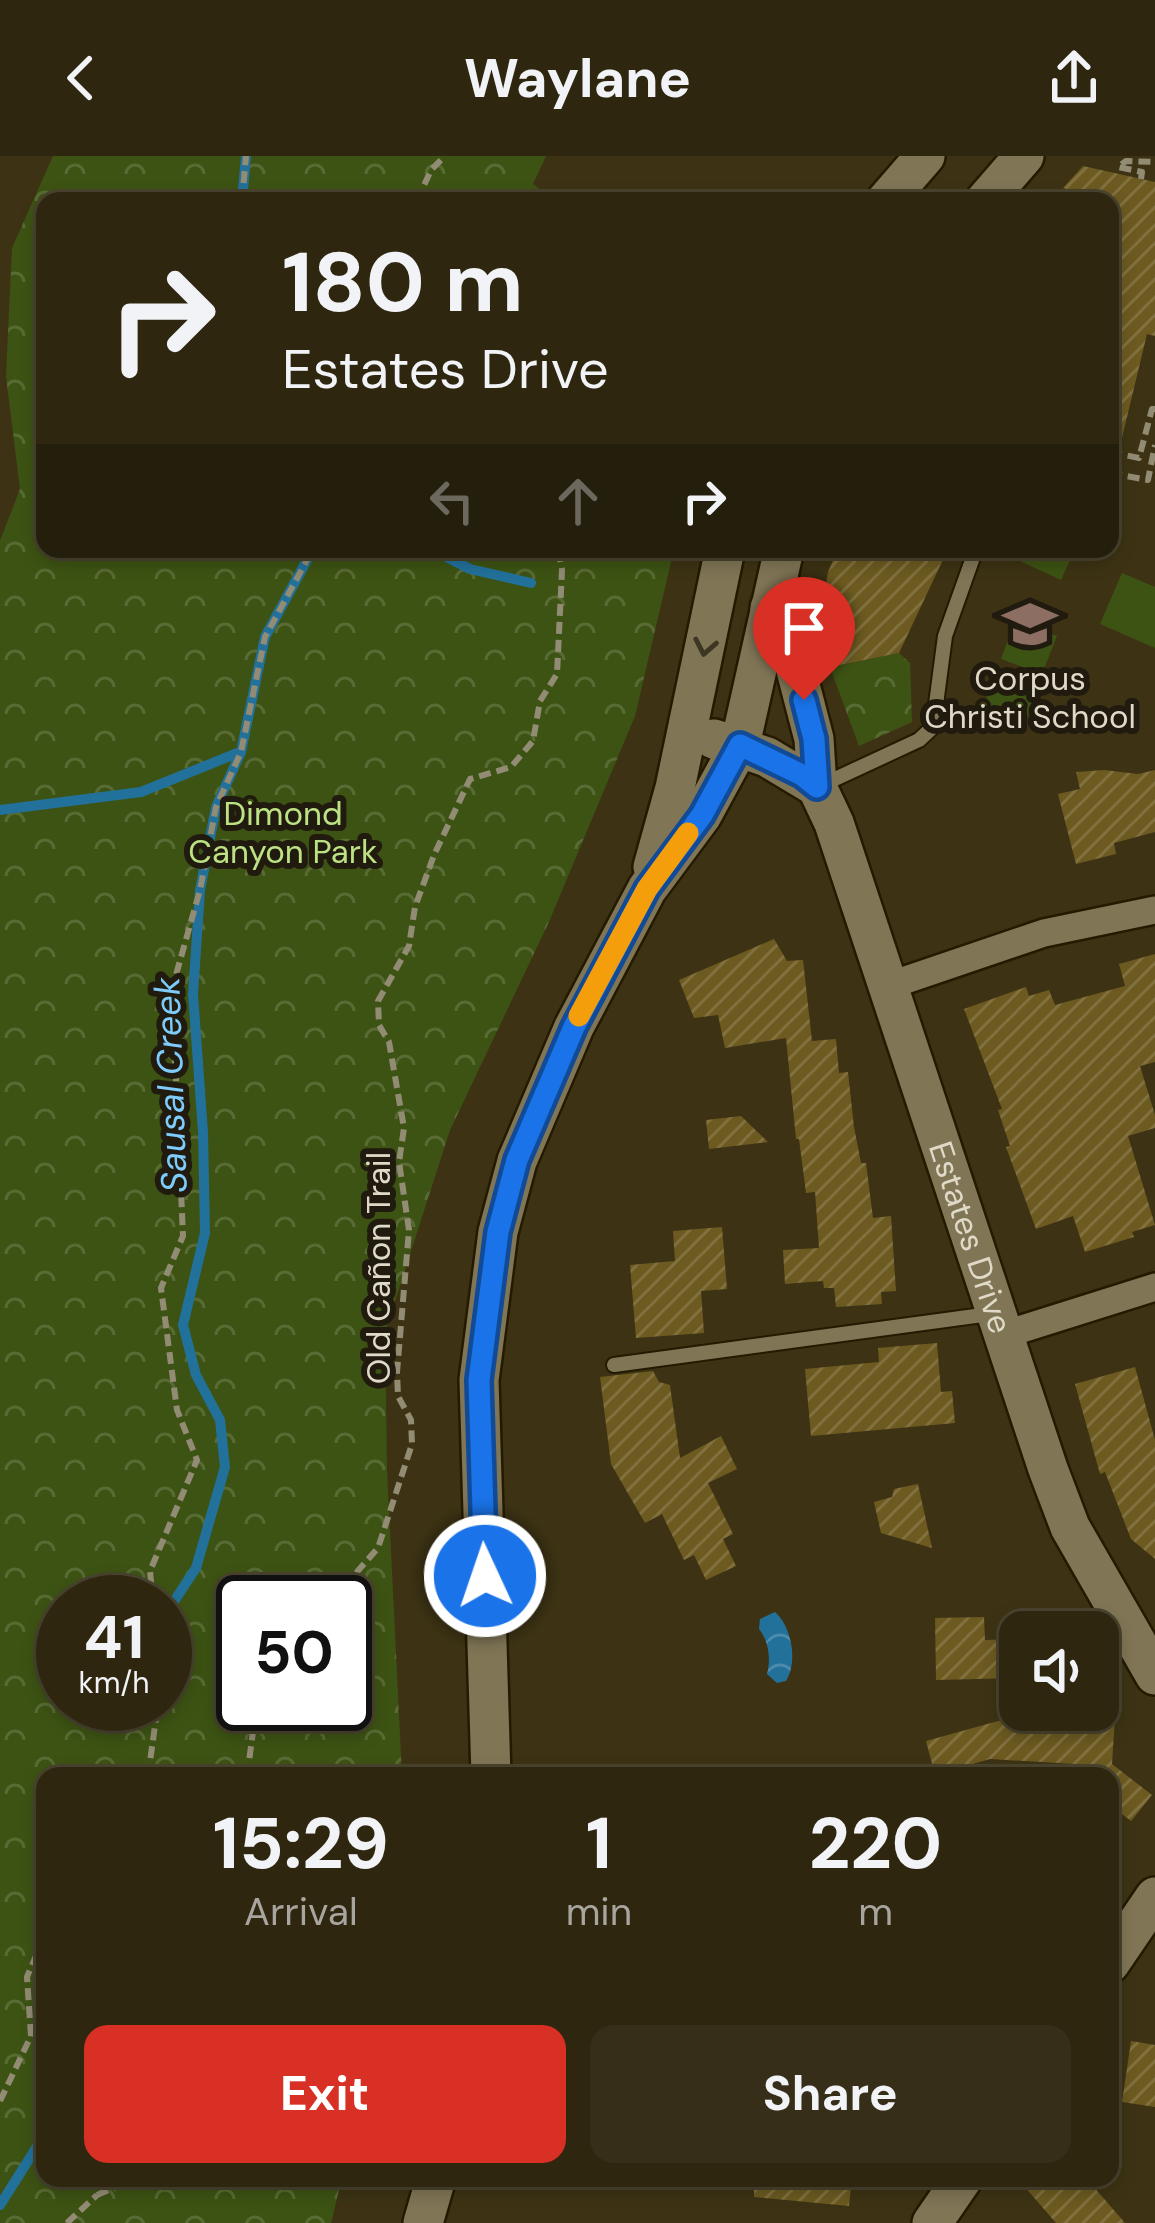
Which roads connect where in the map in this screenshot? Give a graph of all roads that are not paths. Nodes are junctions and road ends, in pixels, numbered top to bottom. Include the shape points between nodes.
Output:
1 (1024, 156) edge
2 (993, 192) edge
3 (723, 558) edge
4 (782, 558) edge
5 (973, 558) edge
6 (770, 608) junction
7 (688, 733) junction
8 (740, 745) junction
9 (817, 787) junction
10 (647, 889) junction
11 (1155, 910) edge
12 (888, 986) junction
13 (1155, 1287) edge
14 (999, 1324) junction
15 (614, 1365) dead end
16 (1152, 1666) edge
17 (491, 1767) edge
18 (1155, 1898) edge
19 (1119, 1950) edge
20 (433, 2187) edge
21 (957, 2187) edge
22 (423, 2223) edge
23 (932, 2223) edge

1 - 2 main road
3 -> 7 main road
4 - 6 main road
5 - 9 lane via 945,636 933,727
6 - 8 main road
6 - 9 main road, Estates Drive via 794,662
7 - 8 main road
7 - 10 main road
8 - 9 main road
8 - 10 main road via 702,815
9 - 12 main road, Estates Drive
10 - 17 main road via 542,1094 498,1232 479,1380
11 - 12 street via 1044,932
12 - 14 main road, Estates Drive
13 - 14 street
14 - 15 lane
14 - 16 main road, Estates Drive via 1070,1527
18 - 19 main road
20 - 22 main road
21 - 23 main road

